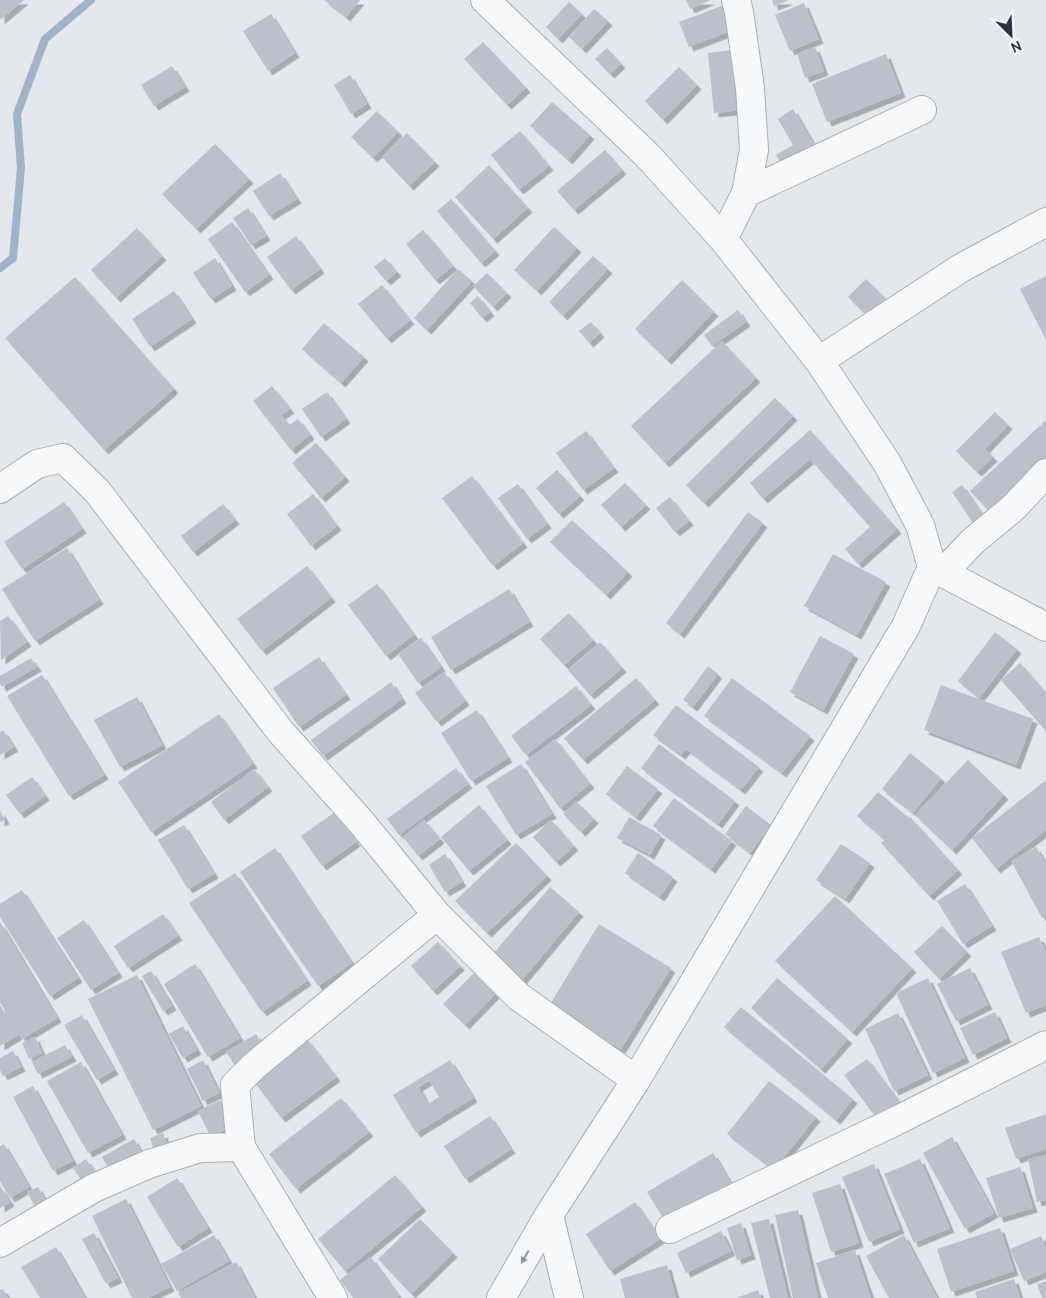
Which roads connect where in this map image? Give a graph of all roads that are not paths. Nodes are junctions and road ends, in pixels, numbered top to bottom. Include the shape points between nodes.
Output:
1 (485, 0) edge
2 (736, 0) edge
3 (922, 110) dead end
4 (746, 193) junction
5 (1046, 222) edge
6 (723, 239) junction
7 (819, 361) junction
8 (1046, 473) edge
9 (0, 490) edge
10 (937, 570) junction
11 (1046, 627) edge
12 (437, 915) junction
13 (1046, 1045) edge
14 (636, 1080) junction
15 (242, 1147) junction
16 (549, 1215) junction
17 (670, 1229) dead end
18 (0, 1243) edge
19 (333, 1298) edge
20 (501, 1298) edge
21 (570, 1298) edge

1 - 6 street via 648,156
2 - 4 street via 750,88 754,150
3 - 4 street
4 - 6 street
5 - 7 street via 961,268
6 - 7 street
7 - 10 street via 887,463 920,525
8 - 10 street via 1013,508
9 - 12 street via 37,464 63,458 97,491 280,731 362,823
10 - 11 street
10 - 14 street
12 - 14 street via 519,997
12 - 15 street via 235,1085
13 - 17 street
14 - 16 street
15 - 18 street via 200,1148 148,1164 94,1188
15 - 19 street
16 -> 20 street
16 - 21 street

